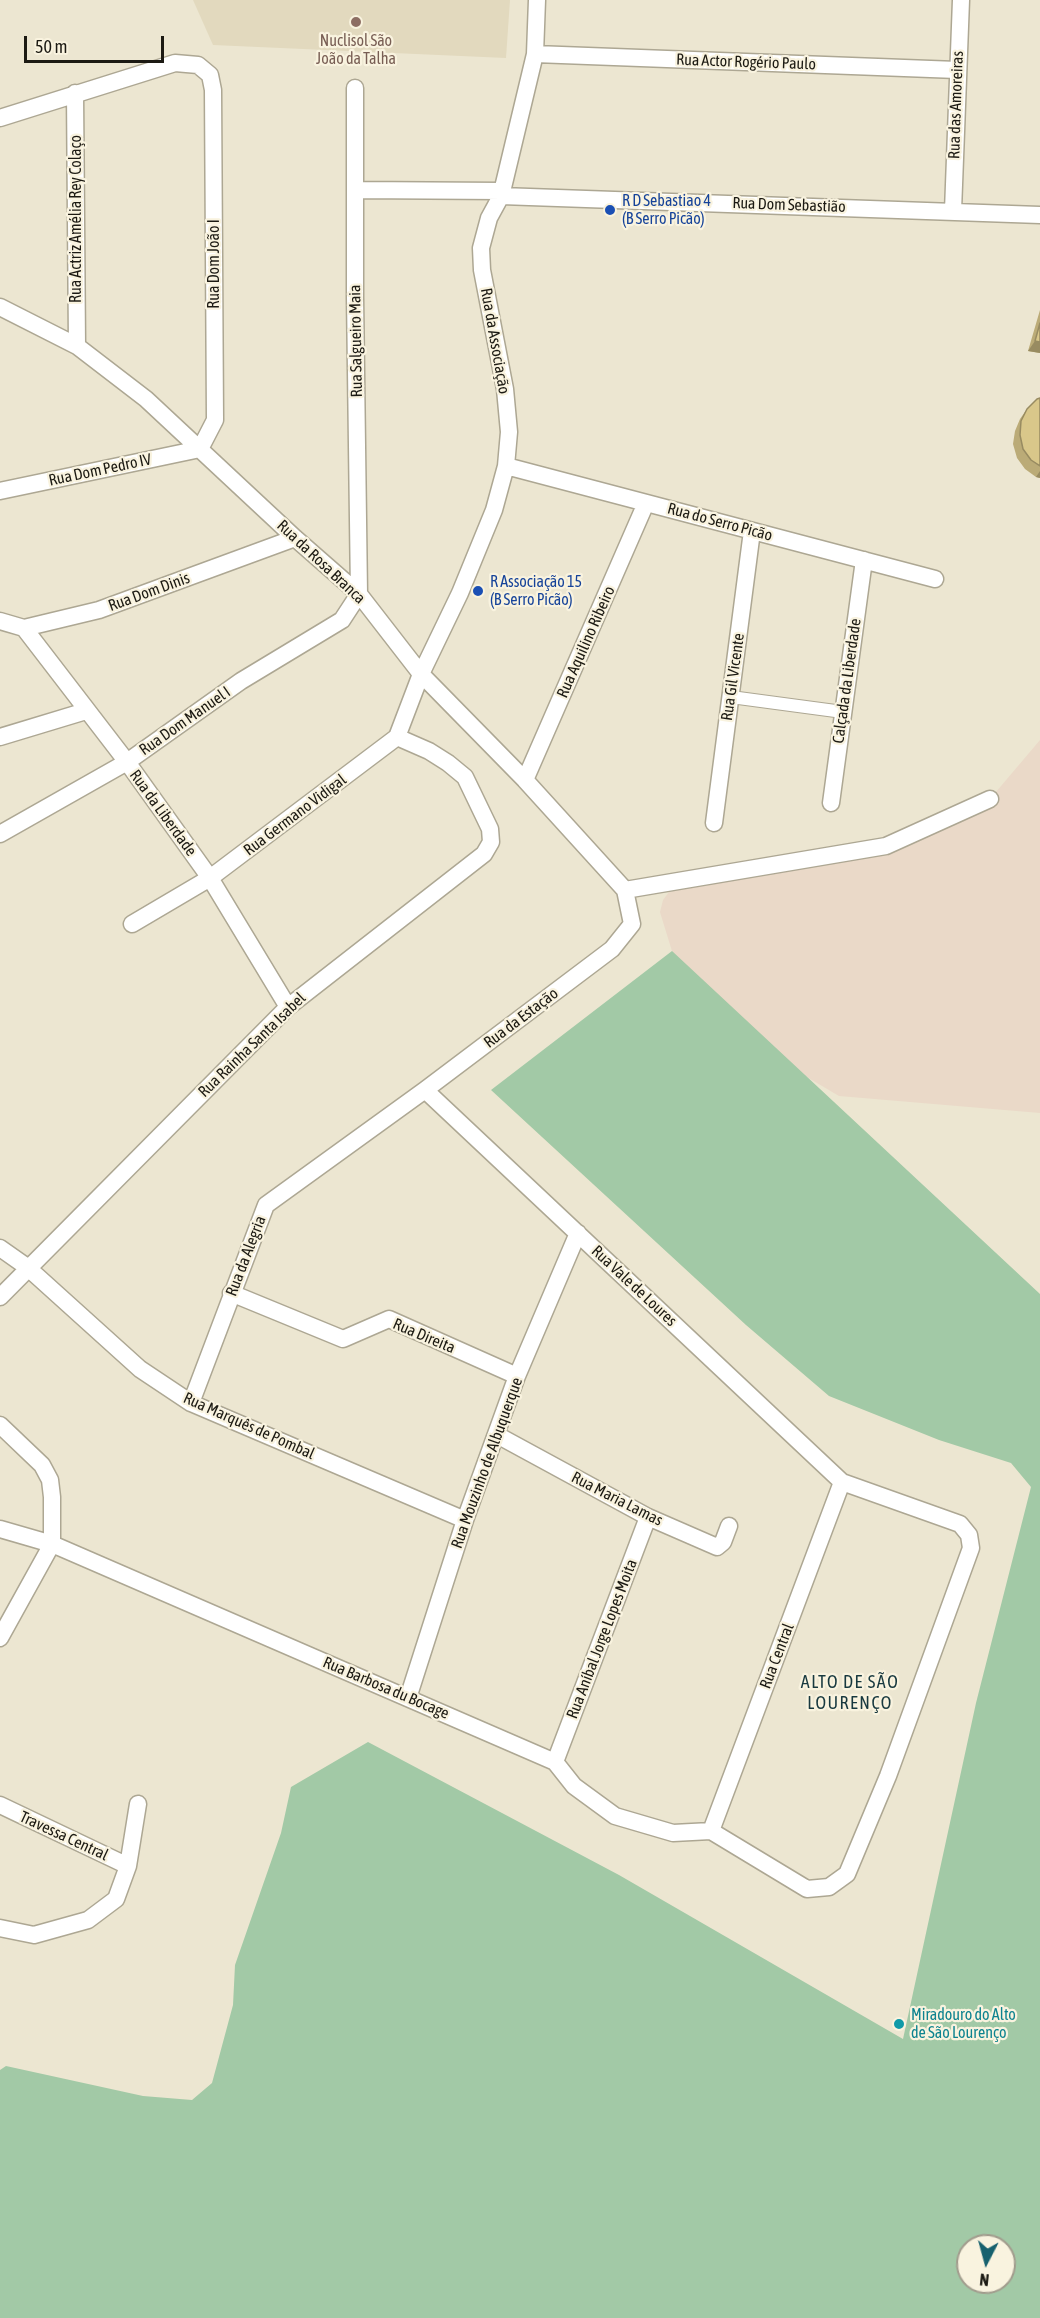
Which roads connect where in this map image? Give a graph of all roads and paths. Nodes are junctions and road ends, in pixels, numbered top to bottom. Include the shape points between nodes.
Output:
1 (537, 0) edge
2 (961, 0) edge
3 (535, 54) junction
4 (957, 70) junction
5 (355, 88) dead end
6 (75, 93) junction
7 (0, 118) edge
8 (355, 190) junction
9 (502, 193) junction
10 (953, 211) junction
11 (1040, 215) edge
12 (0, 307) edge
13 (76, 346) junction
14 (200, 449) junction
15 (506, 466) junction
16 (0, 491) edge
17 (646, 503) junction
18 (752, 531) junction
19 (295, 538) junction
20 (864, 560) junction
21 (935, 579) dead end
22 (359, 594) junction
23 (0, 621) edge
24 (24, 628) junction
25 (421, 674) junction
26 (730, 697) junction
27 (86, 711) junction
28 (843, 712) junction
29 (0, 736) edge
30 (397, 737) junction
31 (127, 762) junction
32 (525, 780) junction
33 (990, 799) dead end
34 (831, 802) dead end
35 (714, 823) dead end
36 (0, 834) edge
37 (210, 878) junction
38 (625, 890) junction
39 (132, 924) dead end
40 (288, 1006) junction
41 (425, 1090) junction
42 (377, 1125) joint
43 (578, 1233) junction
44 (0, 1248) edge
45 (27, 1267) junction
46 (231, 1293) junction
47 (0, 1297) edge
48 (518, 1376) junction
49 (191, 1403) junction
50 (0, 1425) edge
51 (497, 1435) junction
52 (842, 1482) junction
53 (648, 1517) junction
54 (465, 1520) junction
55 (729, 1526) dead end
56 (0, 1529) edge
57 (52, 1544) junction
58 (0, 1638) edge
59 (408, 1698) junction
60 (555, 1762) junction
61 (138, 1804) dead end
62 (0, 1805) edge
63 (711, 1831) junction
64 (128, 1866) junction
65 (0, 1928) edge

1 - 3 street, Rua da Associação
2 - 4 street, Rua das Amoreiras
3 - 4 street, Rua Actor Rogério Paulo
3 - 9 street, Rua da Associação
4 - 10 street, Rua das Amoreiras
5 - 8 street, Rua Salgueiro Maia
6 - 7 street
6 - 13 street, Rua Actriz Amélia Rey Colaço
6 - 14 street, Rua Dom João I via 175,63 198,64 210,75 215,420
8 - 9 street, Rua Dom Sebastião
8 - 22 street, Rua Salgueiro Maia
9 - 10 street, Rua Dom Sebastião
9 - 15 street, Rua da Associação via 489,218 481,248 505,389 509,432
10 - 11 street, Rua Dom Sebastião
12 - 13 street, Rua da Rosa Branca
13 - 14 street, Rua da Rosa Branca via 146,399
14 - 16 street, Rua Dom Pedro IV
14 - 19 street, Rua da Rosa Branca
15 - 17 street, Rua do Serro Picão
15 - 25 street, Rua da Associação via 477,552
17 - 18 street, Rua do Serro Picão
17 - 32 street, Rua Aquilino Ribeiro
18 - 20 street, Rua do Serro Picão
18 - 26 street, Rua Gil Vicente
19 - 22 street, Rua da Rosa Branca
19 - 24 street, Rua Dom Dinis via 99,610
20 - 21 street, Rua do Serro Picão
20 - 28 street, Calçada da Liberdade
22 - 25 street, Rua da Rosa Branca
22 - 31 street, Rua Dom Manuel I via 342,620 241,681
23 - 24 street, Rua Dom Dinis
24 - 27 street, Rua da Liberdade
25 - 30 street
25 - 32 street, Rua da Rosa Branca
26 - 28 street
26 - 35 street, Rua Gil Vicente
27 - 29 street
27 - 31 street, Rua da Liberdade
28 - 34 street, Calçada da Liberdade
30 - 37 street, Rua Germano Vidigal
30 - 40 street, Rua Rainha Santa Isabel via 429,751 465,777 490,829 491,842 484,854
31 - 36 street, Rua Dom Manuel I
31 - 37 street, Rua da Liberdade
32 - 38 street, Rua da Rosa Branca
33 - 38 street via 886,846
37 - 39 street, Rua Germano Vidigal
37 - 40 street, Rua da Liberdade
38 - 41 street, Rua da Estação via 632,924 612,949
40 - 45 street, Rua Rainha Santa Isabel
41 - 42 street, Rua da Estação
41 - 43 street, Rua Vale de Loures
42 - 46 street, Rua da Alegria via 266,1204
43 - 48 street, Rua Mouzinho de Albuquerque
43 - 52 street, Rua Vale de Loures
44 - 45 street, Rua Marquês de Pombal
45 - 47 street, Rua Rainha Santa Isabel
45 - 49 street, Rua Marquês de Pombal via 140,1369
46 - 48 street, Rua Direita via 343,1339 389,1319
46 - 49 street, Rua da Alegria
48 - 51 street, Rua Mouzinho de Albuquerque
49 - 54 street, Rua Marquês de Pombal
50 - 57 street via 42,1465 50,1480
51 - 53 street, Rua Maria Lamas
51 - 54 street, Rua Mouzinho de Albuquerque
52 - 63 street, Rua Central
52 - 63 street via 960,1524 969,1535 971,1548 888,1776 847,1874 829,1887 807,1889
53 - 55 street, Rua Maria Lamas via 717,1547
53 - 60 street, Rua Aníbal Jorge Lopes Moita
54 - 59 street, Rua Mouzinho de Albuquerque
56 - 57 street, Rua Barbosa du Bocage
57 - 58 street
57 - 59 street, Rua Barbosa du Bocage
59 - 60 street, Rua Barbosa du Bocage
60 - 63 street, Rua Barbosa du Bocage via 574,1786 615,1816 673,1833
61 - 64 street
62 - 64 street, Travessa Central
64 - 65 street via 116,1899 88,1920 34,1935

